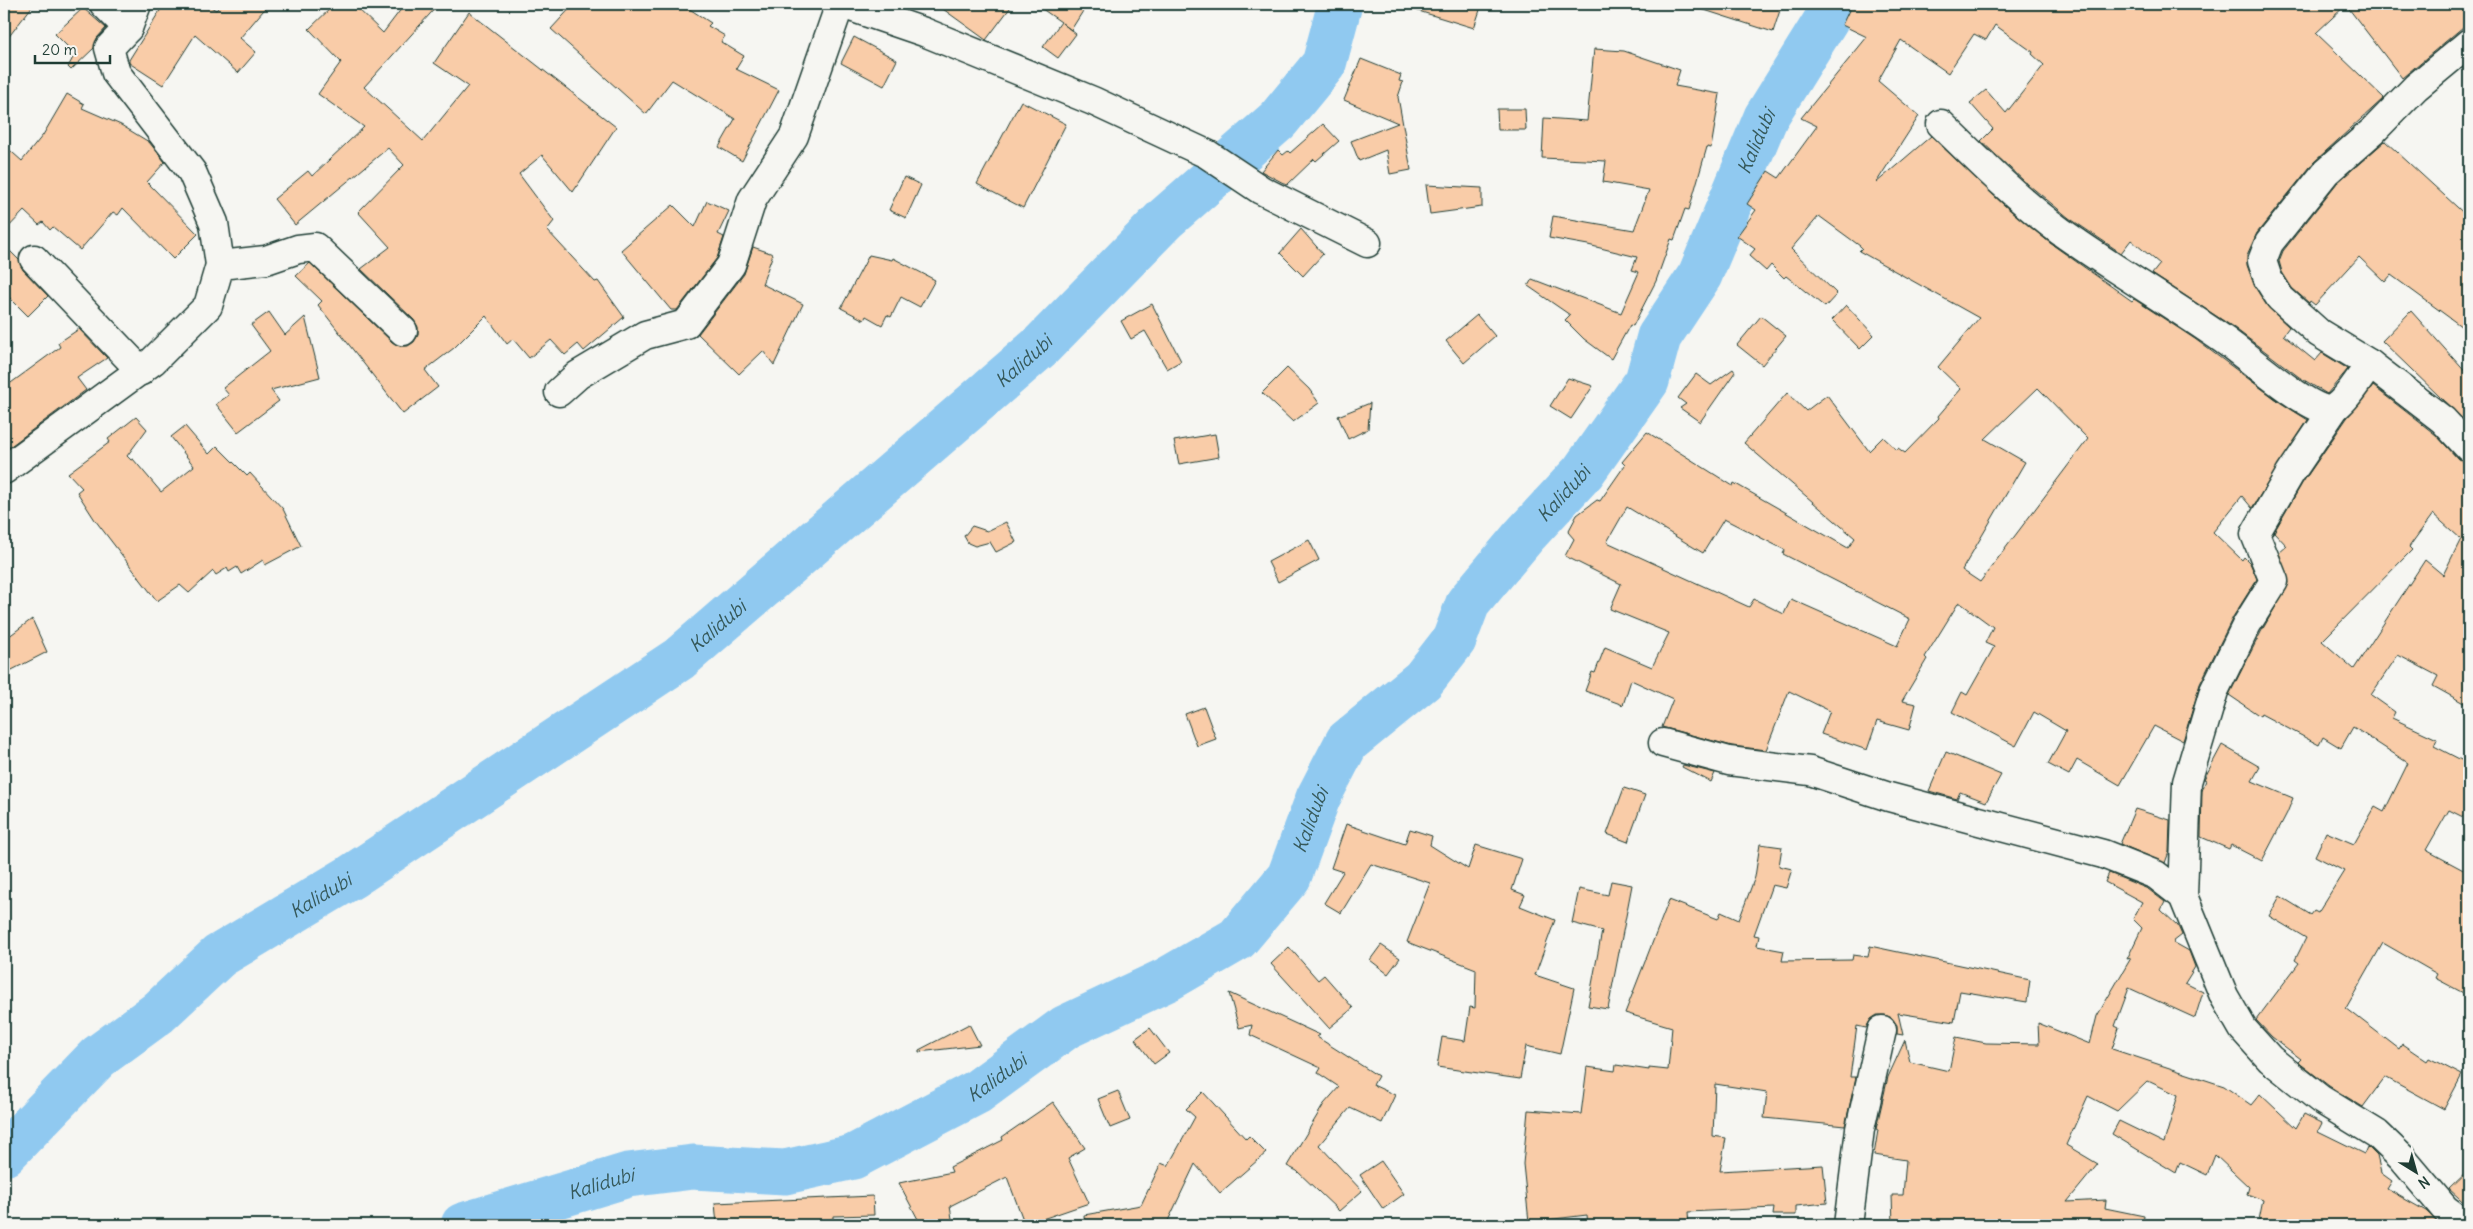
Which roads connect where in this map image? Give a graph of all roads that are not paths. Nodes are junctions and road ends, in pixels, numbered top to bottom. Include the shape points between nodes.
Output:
1 (104, 4) edge
2 (841, 4) edge
3 (133, 16) edge
4 (2469, 43) edge
5 (1941, 124) dead end
6 (1368, 243) dead end
7 (34, 259) dead end
8 (220, 265) junction
9 (403, 331) dead end
10 (2370, 364) junction
11 (140, 371) junction
12 (559, 392) dead end
13 (2334, 409) junction
14 (2469, 448) edge
15 (4, 470) edge
16 (1663, 744) dead end
17 (2182, 896) junction
18 (1882, 1030) dead end
19 (1848, 1225) edge
20 (2467, 1225) edge

1 - 3 street
2 - 6 street via 924,32 1093,101 1207,154 1261,190
2 - 12 street via 794,136 752,200 731,265 686,324 645,335 578,375
3 - 8 street via 109,48 111,61 116,73 192,172 214,223
4 - 10 street via 2416,87 2326,172 2269,243 2262,261 2280,298 2318,334
5 - 13 street via 2006,187 2059,230 2224,340 2308,402 2328,410
7 - 11 street
8 - 9 street via 266,260 315,247
8 - 11 street via 208,306
10 - 13 street
10 - 14 street via 2443,420
11 - 15 street
13 - 17 street via 2255,534 2274,581 2247,624 2214,691 2187,782
16 - 17 street via 1729,760 1810,771 1889,797 2103,854 2156,875
17 - 20 street via 2224,996 2243,1029 2270,1059 2320,1099 2377,1134 2402,1158 2445,1210
18 - 19 street via 1860,1129

